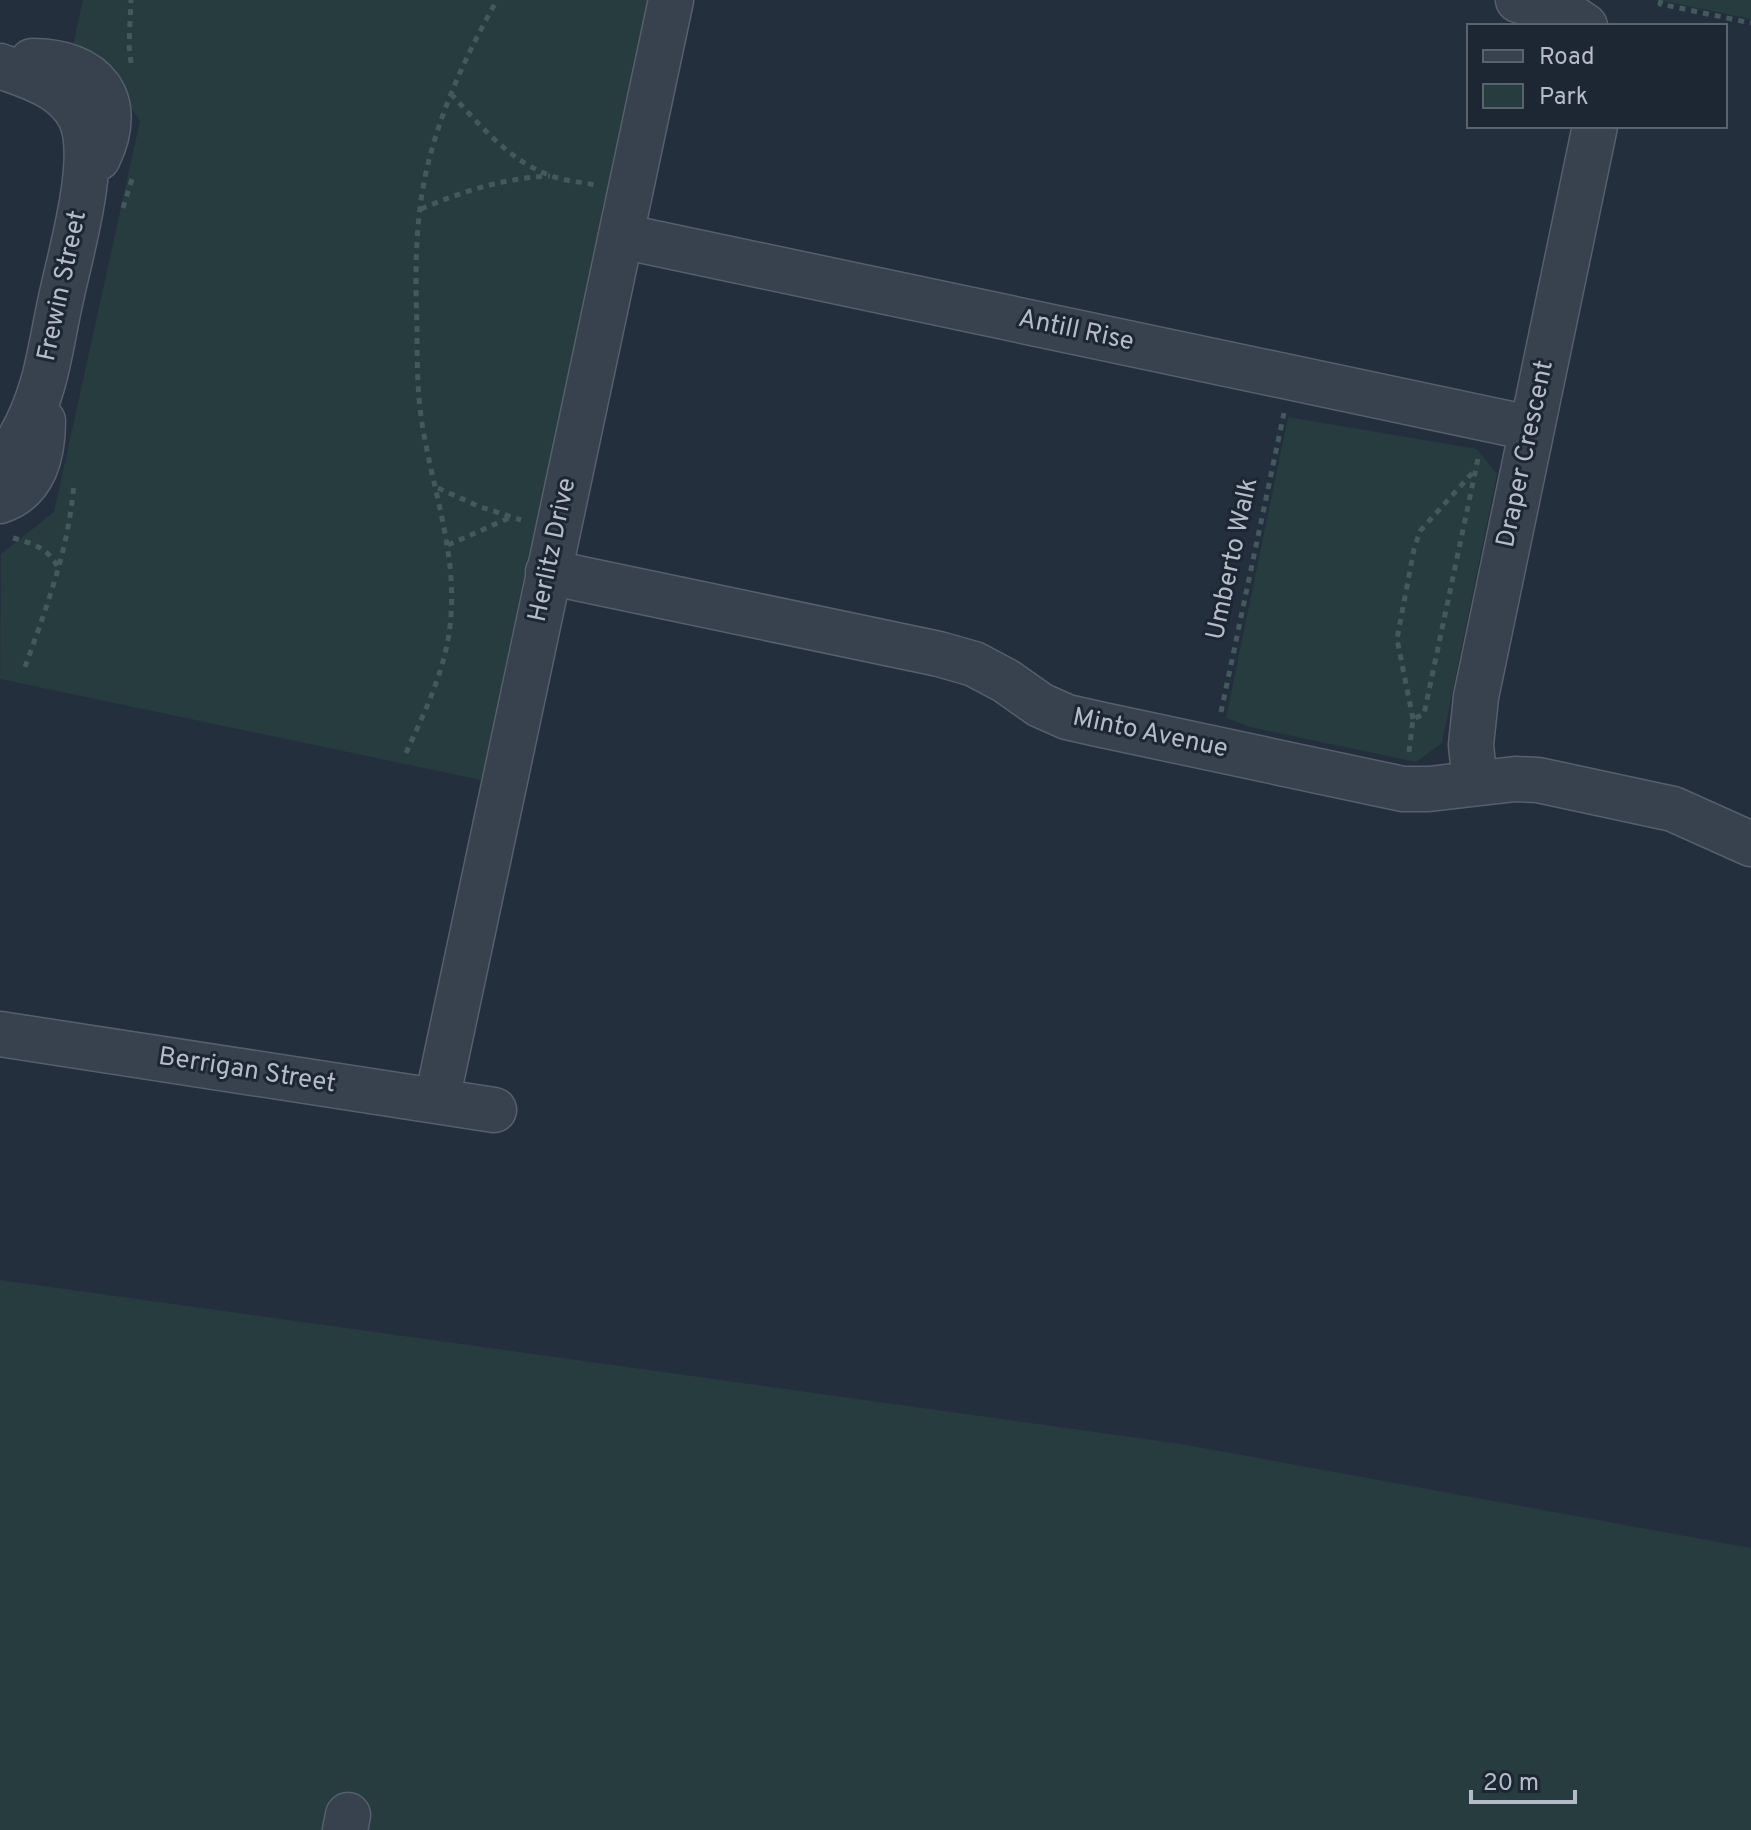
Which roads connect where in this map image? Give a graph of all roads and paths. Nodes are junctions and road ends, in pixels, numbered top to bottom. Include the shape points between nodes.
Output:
1 (497, 0) edge
2 (671, 0) edge
3 (1518, 0) edge
4 (1661, 2) edge
5 (1751, 23) edge
6 (1582, 24) edge
7 (0, 63) edge
8 (451, 94) junction
9 (1595, 128) edge
10 (551, 176) junction
11 (630, 191) junction
12 (420, 210) junction
13 (621, 236) junction
14 (1284, 413) dead end
15 (1486, 418) junction
16 (1530, 428) junction
17 (1475, 470) junction
18 (437, 488) junction
19 (3, 494) edge
20 (510, 518) junction
21 (558, 527) junction
22 (448, 545) junction
23 (60, 571) dead end
24 (548, 572) junction
25 (1221, 713) dead end
26 (1413, 719) junction
27 (406, 753) dead end
28 (1475, 783) junction
29 (1403, 789) junction
30 (1751, 807) edge
31 (1673, 809) junction
32 (1751, 844) edge
33 (0, 1034) edge
34 (437, 1100) junction
35 (494, 1110) dead end

1 - 8 path
2 - 11 street, Herlitz Drive
3 - 6 street via 1567,14
4 - 5 path
7 - 19 street, Frewin Street via 67,64 83,93 105,97 110,126 85,185 42,386
8 - 10 path via 491,137
8 - 12 path via 426,170
9 - 16 street, Draper Crescent
10 - 11 path
10 - 12 path via 493,184
11 - 13 street, Herlitz Drive
12 - 18 path via 417,351 422,422
13 - 15 street, Antill Rise
13 - 21 street, Herlitz Drive
14 - 25 path, Umberto Walk
15 - 16 street, Antill Rise
15 - 17 path
16 - 28 street, Draper Crescent via 1471,725
17 - 26 path via 1424,714
17 - 26 path via 1420,531 1414,549 1397,639
18 - 20 path
18 - 22 path
19 - 23 path via 33,543
20 - 21 path
20 - 22 path
21 - 24 street, Herlitz Drive
22 - 27 path via 447,644 435,688
24 - 29 street, Minto Avenue via 939,654 974,664 1067,717
24 - 34 street, Herlitz Drive
26 - 29 path
28 - 29 street, Minto Avenue
28 - 31 street, Minto Avenue via 1538,780
30 - 31 street, Minto Avenue
31 - 32 street, Minto Avenue
33 - 34 street, Berrigan Street
34 - 35 street, Berrigan Street

